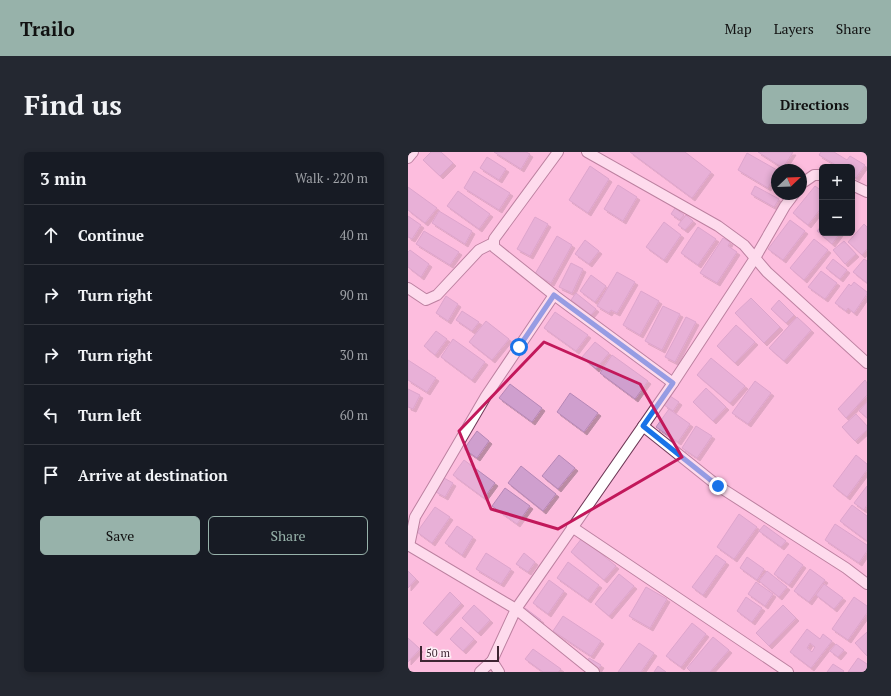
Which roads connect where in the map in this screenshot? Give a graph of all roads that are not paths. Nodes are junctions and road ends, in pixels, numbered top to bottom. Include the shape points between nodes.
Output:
1 (413, 152) edge
2 (558, 152) edge
3 (588, 152) edge
4 (408, 158) edge
5 (819, 175) edge
6 (807, 180) edge
7 (855, 186) edge
8 (867, 191) edge
9 (790, 200) edge
10 (493, 243) junction
11 (755, 258) junction
12 (408, 288) edge
13 (554, 295) junction
14 (867, 363) edge
15 (673, 383) junction
16 (643, 426) junction
17 (572, 527) junction
18 (409, 545) edge
19 (867, 584) edge
20 (516, 609) junction
21 (492, 661) junction
22 (480, 672) edge
23 (499, 672) edge
24 (594, 672) edge
25 (788, 672) edge

1 - 4 street
2 - 10 street
3 - 11 street via 718,226 744,245
5 - 6 street
7 - 8 street
9 - 11 street
10 - 12 street via 479,250 437,295 426,300
10 - 13 street via 494,247
11 - 14 street via 767,272
11 - 15 street
13 - 15 street
13 - 18 street via 486,396 416,517
15 - 16 street
16 - 17 street
16 - 19 street via 718,486
17 - 20 street
17 - 25 street
18 - 20 street
20 - 21 street
20 - 24 street
21 - 22 street
21 - 23 street

